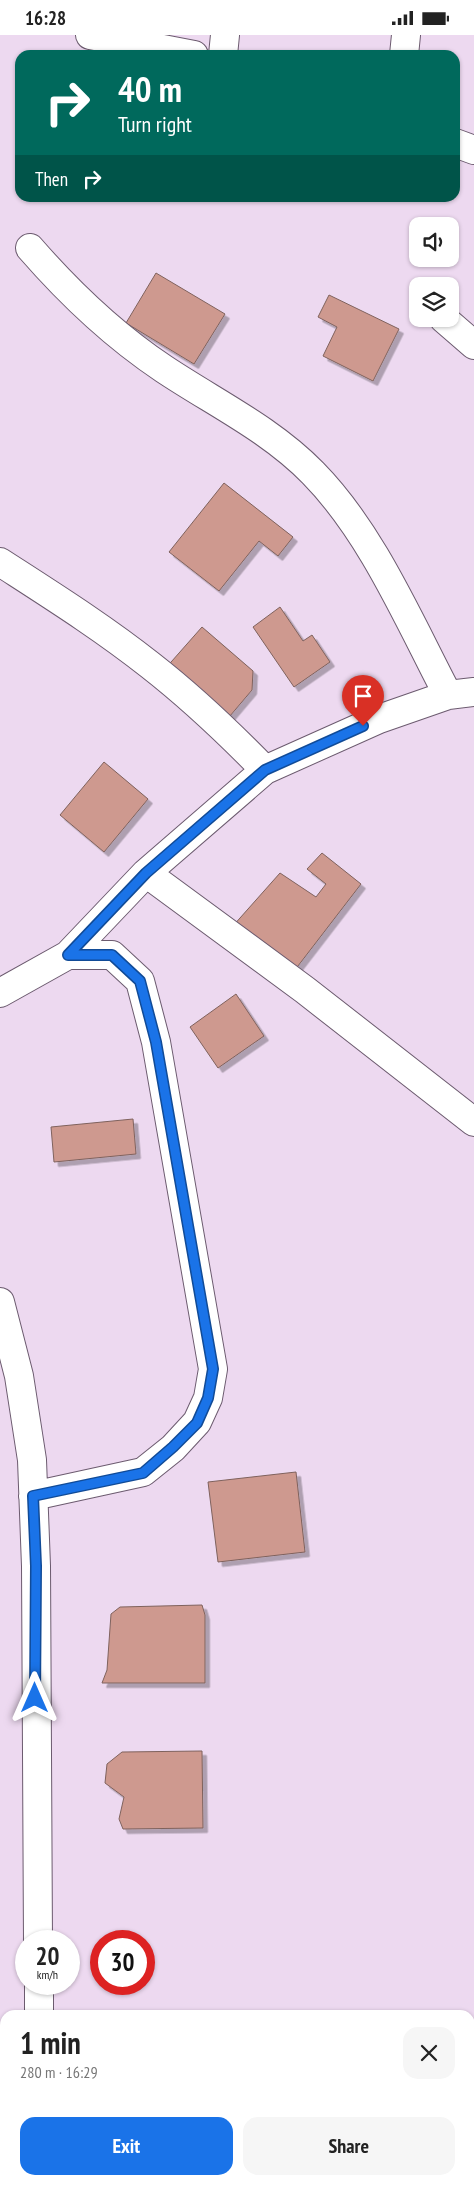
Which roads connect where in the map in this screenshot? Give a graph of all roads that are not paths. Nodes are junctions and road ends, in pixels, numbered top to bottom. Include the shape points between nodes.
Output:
1 (90, 35) edge
2 (225, 35) edge
3 (406, 35) edge
4 (168, 50) edge
5 (224, 50) edge
6 (404, 50) edge
7 (460, 145) edge
8 (474, 150) edge
9 (30, 247) dead end
10 (453, 327) edge
11 (474, 345) edge
12 (0, 562) edge
13 (461, 694) edge
14 (265, 770) junction
15 (146, 873) junction
16 (68, 955) junction
17 (0, 993) edge
18 (474, 1123) edge
19 (0, 1302) edge
20 (33, 1496) junction
21 (38, 1930) edge
22 (39, 1995) edge
23 (39, 2010) edge

1 - 4 street
2 - 5 street
3 - 6 street
7 - 8 street
9 - 13 street via 65,288 128,344 258,427 313,472 362,533
10 - 11 street
12 - 14 street via 104,630 152,666
13 - 14 street via 379,719
14 - 15 street
15 - 16 street
15 - 18 street via 304,990
16 - 17 street
16 - 20 street via 112,955 140,981 156,1042 213,1369 208,1398 197,1423 143,1473
19 - 20 street via 19,1376 32,1460
20 - 21 street
22 - 23 street

